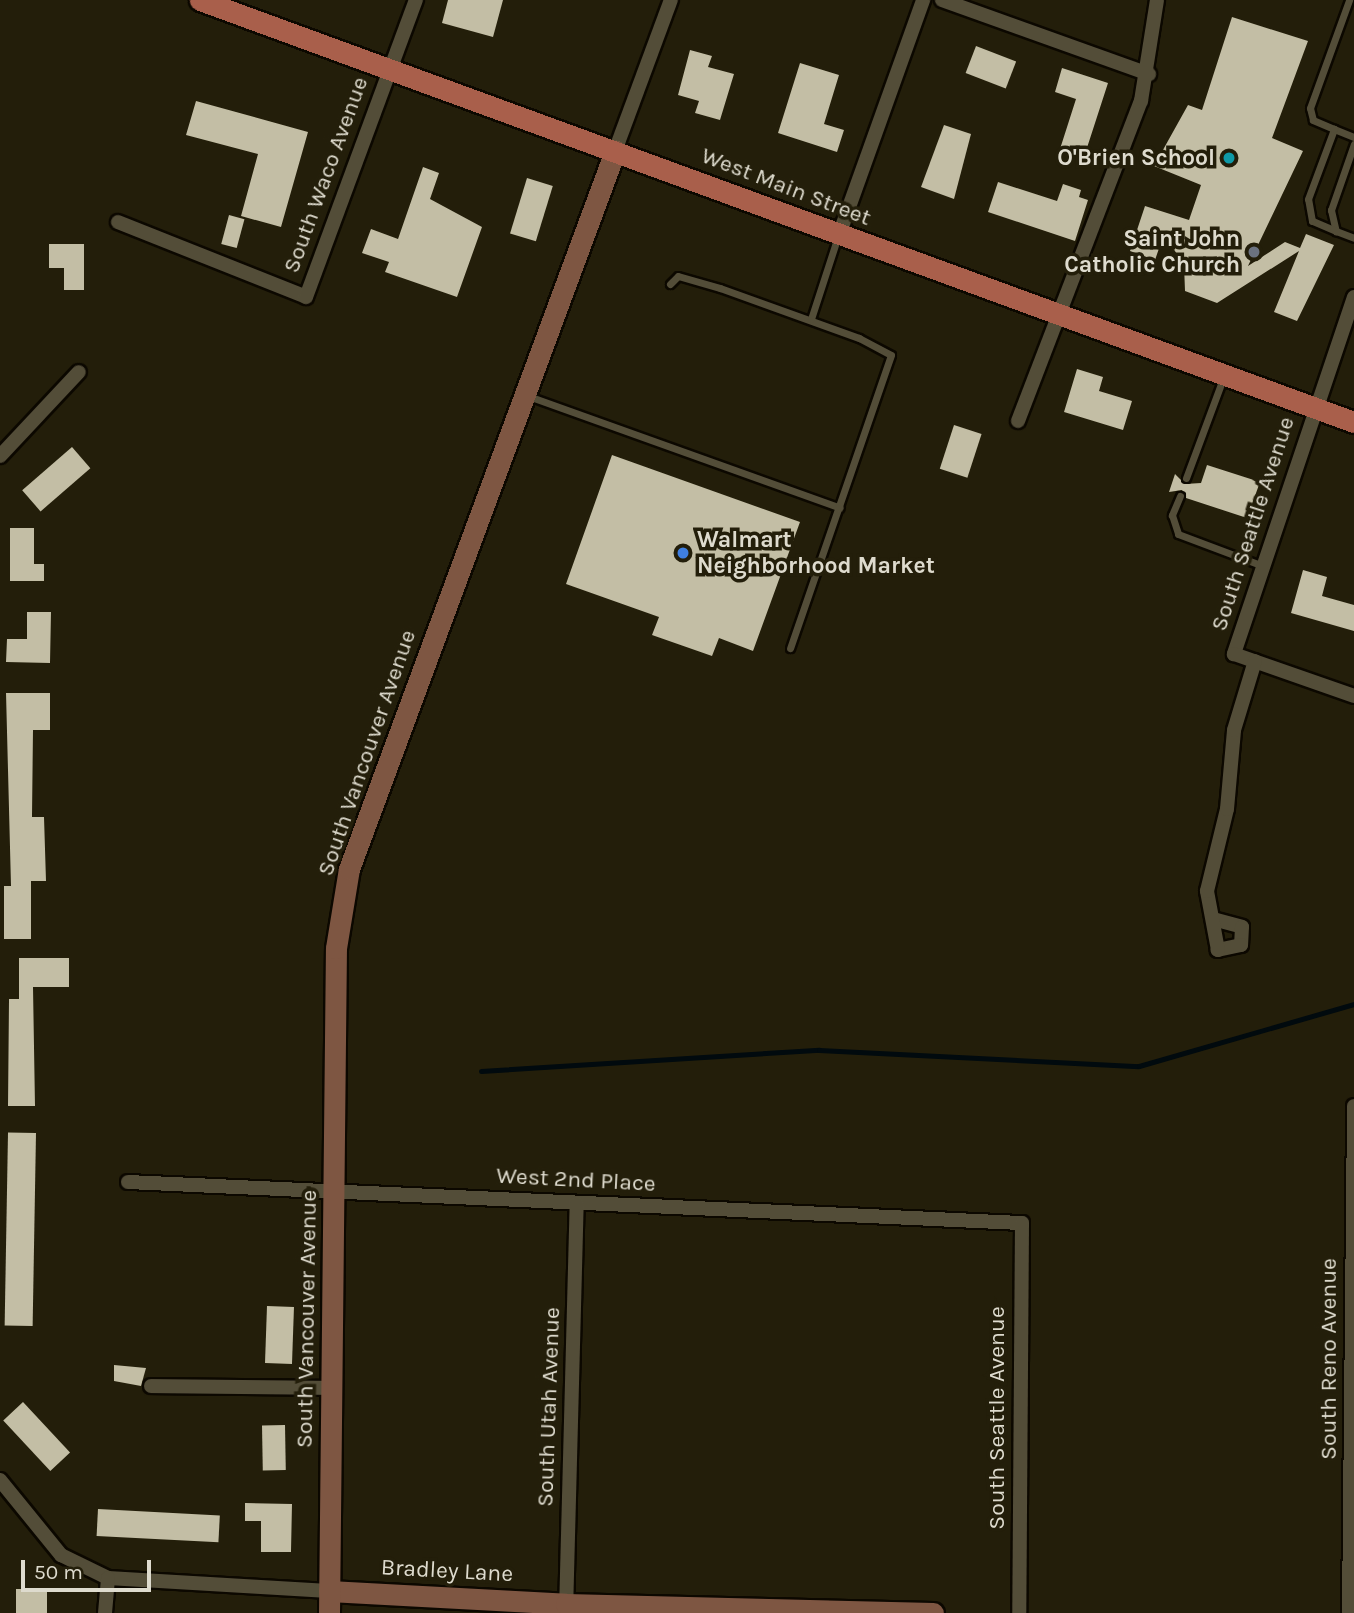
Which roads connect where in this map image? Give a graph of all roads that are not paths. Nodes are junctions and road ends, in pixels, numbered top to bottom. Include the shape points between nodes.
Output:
1 (200, 0) edge
2 (416, 0) edge
3 (671, 0) edge
4 (923, 0) edge
5 (942, 0) edge
6 (1157, 0) edge
7 (1349, 0) edge
8 (389, 69) junction
9 (1149, 74) junction
10 (1334, 129) junction
11 (1354, 137) edge
12 (1354, 144) edge
13 (615, 151) junction
14 (118, 222) dead end
15 (1336, 231) junction
16 (839, 236) junction
17 (1354, 238) edge
18 (670, 284) dead end
19 (1354, 297) edge
20 (1055, 316) junction
21 (811, 318) junction
22 (79, 372) dead end
23 (1224, 375) junction
24 (524, 394) junction
25 (1315, 408) junction
26 (1018, 421) dead end
27 (1354, 422) edge
28 (0, 456) edge
29 (1186, 478) dead end
30 (1180, 495) dead end
31 (840, 509) junction
32 (1263, 566) junction
33 (789, 648) dead end
34 (1255, 661) junction
35 (1354, 696) edge
36 (1213, 919) dead end
37 (1354, 1106) edge
38 (128, 1182) dead end
39 (336, 1192) junction
40 (577, 1203) junction
41 (1022, 1223) joint
42 (1353, 1385) edge
43 (151, 1386) dead end
44 (333, 1388) junction
45 (0, 1480) edge
46 (108, 1578) junction
47 (329, 1591) junction
48 (566, 1609) edge
49 (793, 1611) edge
50 (105, 1613) edge
51 (329, 1613) edge
52 (933, 1613) edge
53 (1018, 1613) edge
54 (1349, 1613) edge

1 - 8 main road, West Main Street
2 - 8 street, South Waco Avenue
3 - 13 street
4 - 16 street
5 - 9 street
6 - 9 street
7 - 10 lane via 1310,108 1313,120
8 - 13 main road, West Main Street
8 - 14 street, South Waco Avenue via 306,297
9 - 20 street
10 - 11 lane
10 - 15 lane via 1308,200 1312,221
12 - 15 lane via 1331,210
13 - 16 main road, West Main Street
13 - 24 street, South Vancouver Avenue
15 - 17 lane
16 - 20 main road, West Main Street
16 - 21 lane
18 - 21 lane via 678,276 691,278
19 - 25 street, South Seattle Avenue
20 - 23 main road, West Main Street
20 - 26 street
21 - 31 lane via 891,355
22 - 28 street
23 - 25 main road, West Main Street
23 - 29 lane
24 - 31 lane
24 - 39 street, South Vancouver Avenue via 349,869 336,948
25 - 27 main road, West Main Street
25 - 32 street, South Seattle Avenue
30 - 32 lane via 1172,515 1178,534
31 - 33 lane
32 - 34 street, South Seattle Avenue via 1234,654
34 - 35 street
34 - 36 street via 1234,730 1227,808 1210,864
37 - 42 street, South Reno Avenue
38 - 39 street, West 2nd Place
39 - 40 street, West 2nd Place
39 - 44 street, South Vancouver Avenue
40 - 41 street, West 2nd Place
40 - 48 street, South Utah Avenue
41 - 53 street, South Seattle Avenue
42 - 54 street, South Reno Avenue
43 - 44 street
44 - 47 street, South Vancouver Avenue
45 - 46 street, Bradley Lane via 61,1555
46 - 47 street, Bradley Lane
46 - 50 street
47 - 48 street, Bradley Lane
47 - 51 street, South Vancouver Avenue
48 - 49 street, Bradley Lane
49 - 52 street, Bradley Lane

